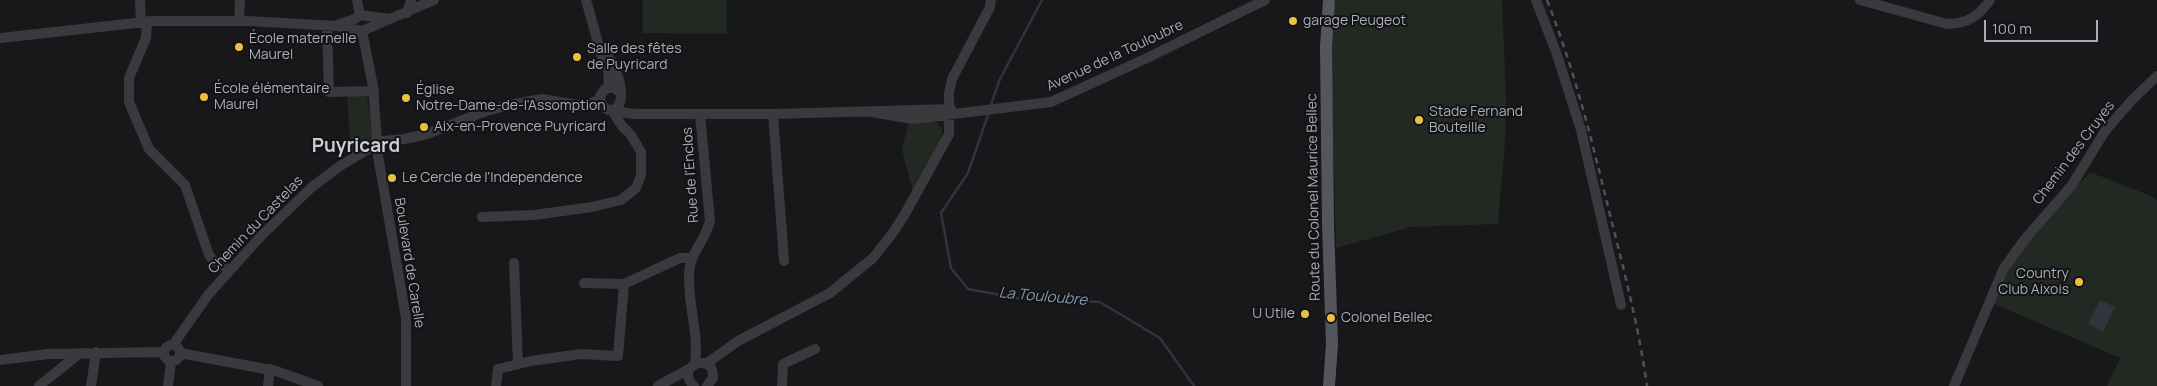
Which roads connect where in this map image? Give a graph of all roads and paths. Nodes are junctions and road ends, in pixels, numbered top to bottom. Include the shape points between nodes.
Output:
1 (140, 0) edge
2 (240, 0) edge
3 (357, 0) edge
4 (411, 0) edge
5 (434, 0) edge
6 (586, 0) edge
7 (991, 0) edge
8 (1265, 0) edge
9 (1536, 0) edge
10 (1860, 0) edge
11 (1990, 0) edge
12 (1327, 3) edge
13 (407, 13) junction
14 (239, 21) junction
15 (144, 22) junction
16 (361, 23) junction
17 (332, 26) junction
18 (0, 38) edge
19 (600, 49) junction
20 (2157, 76) edge
21 (609, 87) junction
22 (374, 91) junction
23 (600, 100) junction
24 (618, 104) junction
25 (949, 111) junction
26 (700, 114) junction
27 (773, 114) junction
28 (378, 145) junction
29 (482, 217) dead end
30 (692, 258) junction
31 (784, 261) dead end
32 (514, 263) dead end
33 (230, 270) junction
34 (584, 284) dead end
35 (624, 284) junction
36 (1621, 305) dead end
37 (176, 349) junction
38 (815, 350) dead end
39 (96, 352) junction
40 (163, 352) junction
41 (80, 353) junction
42 (0, 360) edge
43 (171, 362) junction
44 (518, 364) junction
45 (701, 366) junction
46 (270, 370) junction
47 (669, 380) junction
48 (692, 385) edge
49 (39, 386) edge
50 (91, 386) edge
51 (168, 386) edge
52 (268, 386) edge
53 (318, 386) edge
54 (406, 386) edge
55 (496, 386) edge
56 (658, 386) edge
57 (707, 386) edge
58 (782, 386) edge
59 (1329, 386) edge
60 (1954, 386) edge

1 - 15 street
2 - 14 street
3 - 16 street, Boulevard de Carelle
4 - 13 street
5 - 13 street
6 - 19 street
7 - 25 street via 952,79
8 - 25 street, Avenue de la Touloubre via 1051,102 999,110
9 - 36 street via 1581,130
10 - 11 street via 1953,24 1970,21
12 - 59 main road, Route du Colonel Maurice Bellec via 1326,144 1332,344
13 - 16 street
14 - 15 street
14 - 17 street
15 - 18 street
15 - 33 street via 146,38 129,78 129,102 148,149 185,185 209,255
16 - 17 street
16 - 22 street, Boulevard de Carelle
17 - 22 street via 329,92
19 - 21 street via 608,67
19 - 24 street via 614,65
20 - 60 street, Chemin des Cruyes via 2105,131 2072,185 2004,268
21 - 23 street via 601,92
21 - 24 street via 618,90
22 - 28 street, Boulevard de Carelle
23 - 24 street via 604,108
23 - 28 street via 583,106 542,99 514,104 486,111 427,134 382,141
24 - 26 street, Avenue de la Touloubre via 621,112 634,114
24 - 29 street via 622,126 641,152 642,175 636,188 621,200 592,207 534,215
25 - 27 street, Avenue de la Touloubre
25 - 45 street via 949,134 906,214 873,258 830,293 738,341
26 - 27 street, Avenue de la Touloubre
26 - 30 street, Rue de l'Enclos via 710,221 706,235
27 - 31 street
28 - 33 street, Chemin du Castelas via 340,166 312,187
28 - 54 street, Boulevard de Carelle via 406,318
30 - 35 street via 680,258
30 - 45 street, Rue de l'Enclos via 689,274
32 - 44 street
33 - 37 street, Chemin du Castelas via 208,295
34 - 35 street
35 - 44 street via 618,356 582,354
37 - 40 street via 166,347
37 - 43 street via 176,360
37 - 46 street
38 - 58 street via 783,364
39 - 40 street
39 - 41 street
39 - 50 street
40 - 43 street
41 - 42 street
41 - 49 street
43 - 51 street
44 - 55 street via 498,369
45 - 47 street
45 - 48 street, Rue de l'Enclos via 688,376
45 - 57 street via 713,378
46 - 52 street
46 - 53 street
47 - 48 street
47 - 56 street

